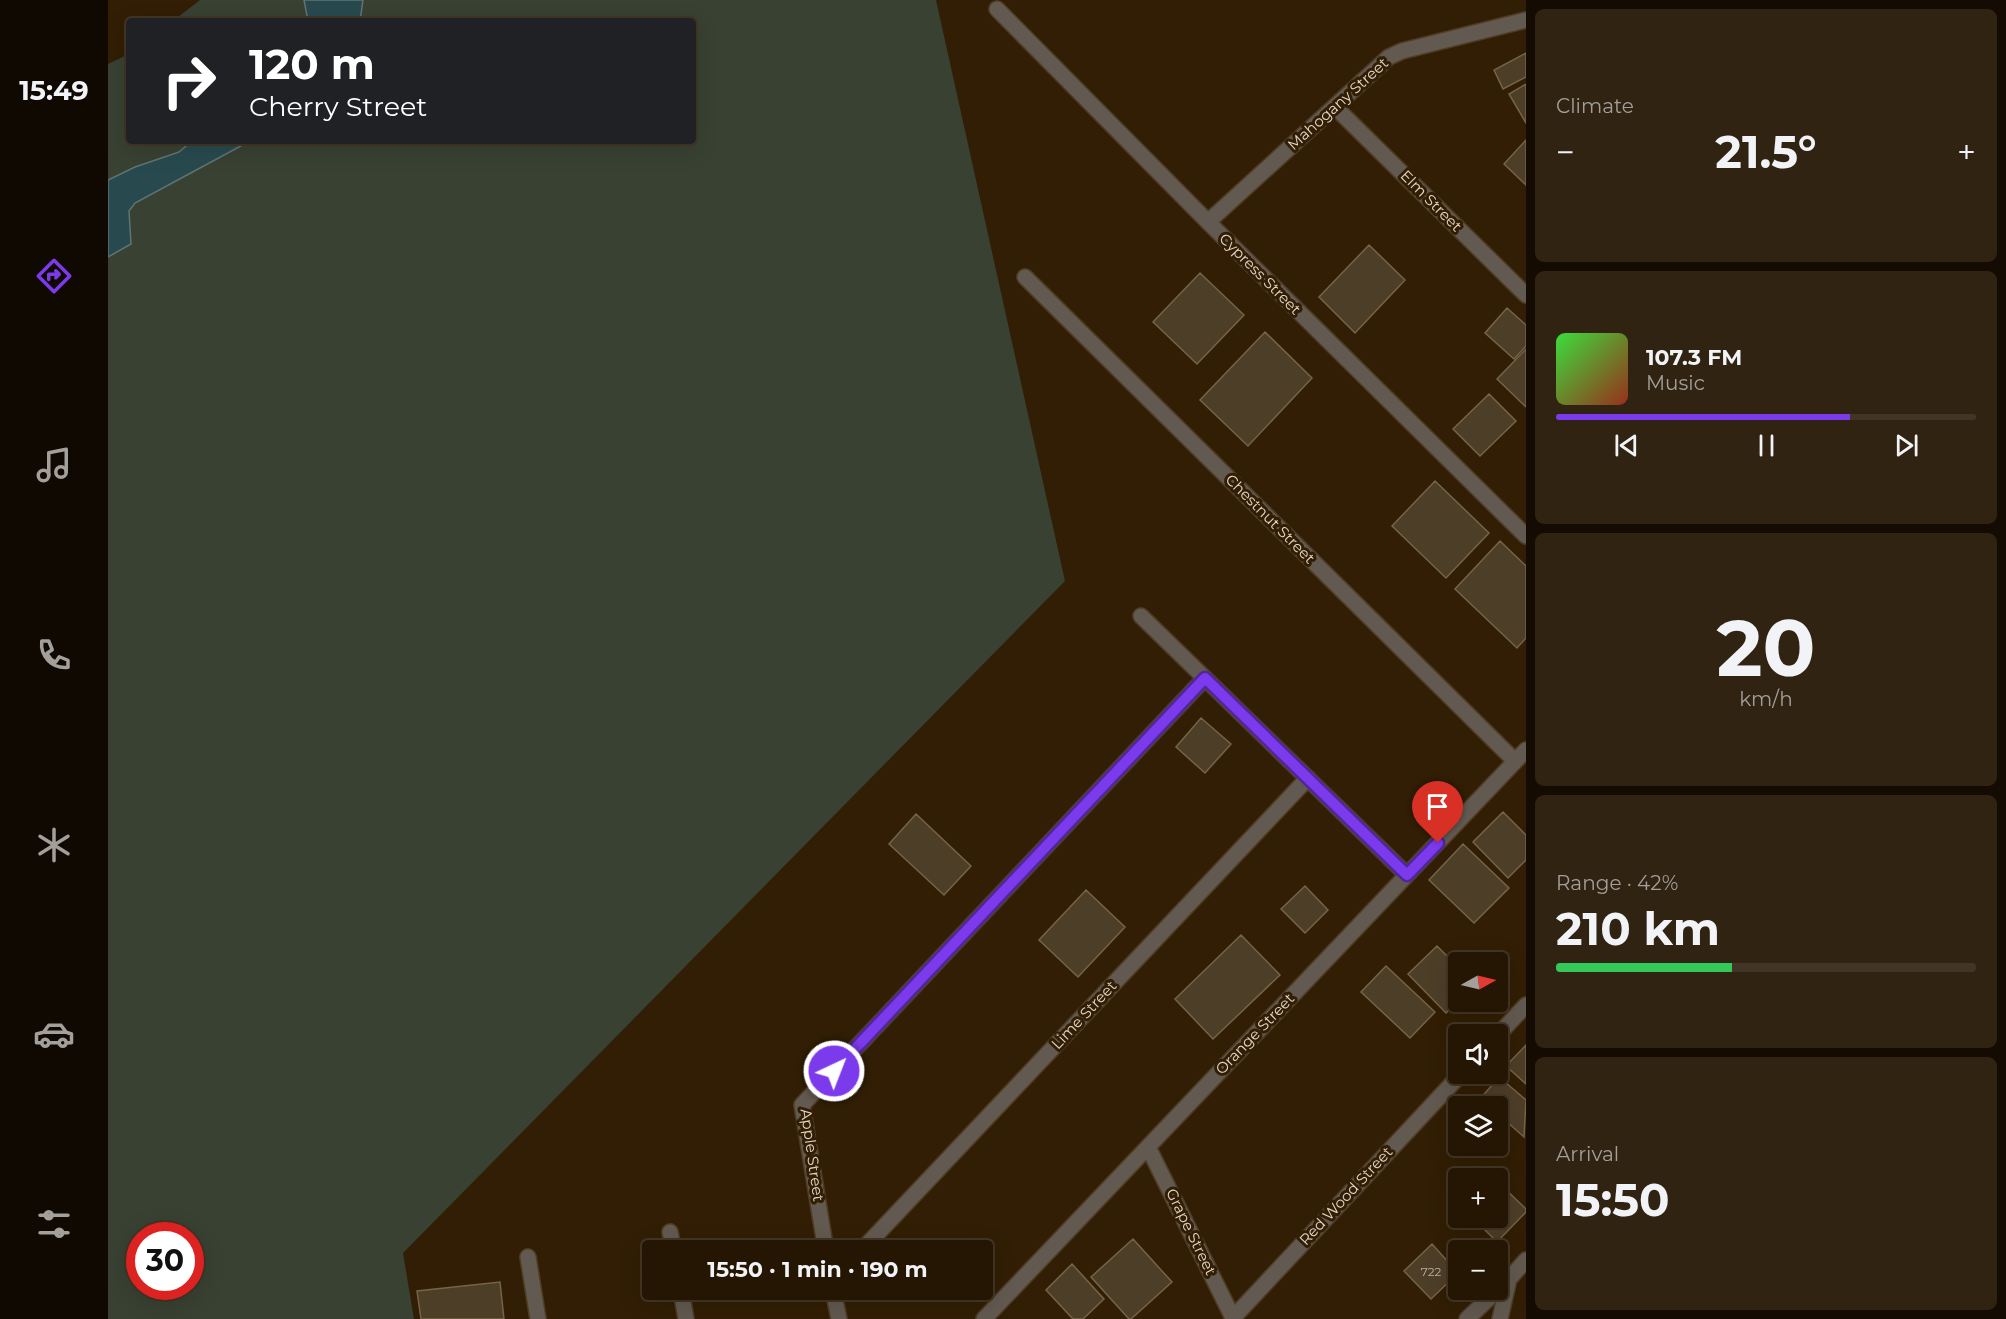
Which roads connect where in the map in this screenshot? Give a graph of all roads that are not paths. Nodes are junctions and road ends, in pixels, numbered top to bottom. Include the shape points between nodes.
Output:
1 (997, 9) dead end
2 (1526, 20) edge
3 (1335, 107) junction
4 (1208, 222) junction
5 (1025, 277) dead end
6 (1524, 290) edge
7 (1526, 536) edge
8 (1141, 616) dead end
9 (1205, 678) junction
10 (1526, 750) edge
11 (1515, 761) junction
12 (1308, 778) junction
13 (1407, 875) junction
14 (1526, 1005) edge
15 (1508, 1024) edge
16 (1452, 1084) edge
17 (1148, 1147) junction
18 (670, 1232) dead end
19 (672, 1240) edge
20 (824, 1240) edge
21 (871, 1240) edge
22 (528, 1257) dead end
23 (1526, 1260) edge
24 (1509, 1279) junction
25 (683, 1300) edge
26 (835, 1300) edge
27 (1232, 1318) edge
28 (538, 1319) edge
29 (686, 1319) edge
30 (839, 1319) edge
31 (984, 1319) edge
32 (1467, 1319) edge
33 (1500, 1319) edge

1 - 4 street, Cypress Street
2 - 3 street, Mahogany Street via 1402,51 1389,57
3 - 4 street, Mahogany Street
3 - 6 street, Elm Street
4 - 7 street, Cypress Street
5 - 11 street, Chestnut Street
8 - 9 street
9 - 12 street
9 - 20 street, Apple Street via 802,1105
10 - 11 street, Orange Street
11 - 13 street, Orange Street
12 - 13 street
12 - 21 street, Lime Street
13 - 17 street, Orange Street
14 - 15 street
16 - 27 street, Red Wood Street
17 - 27 street, Grape Street
17 - 31 street, Orange Street
18 - 19 street
22 - 28 street
23 - 24 street
24 - 32 street
24 - 33 street
25 - 29 street
26 - 30 street

